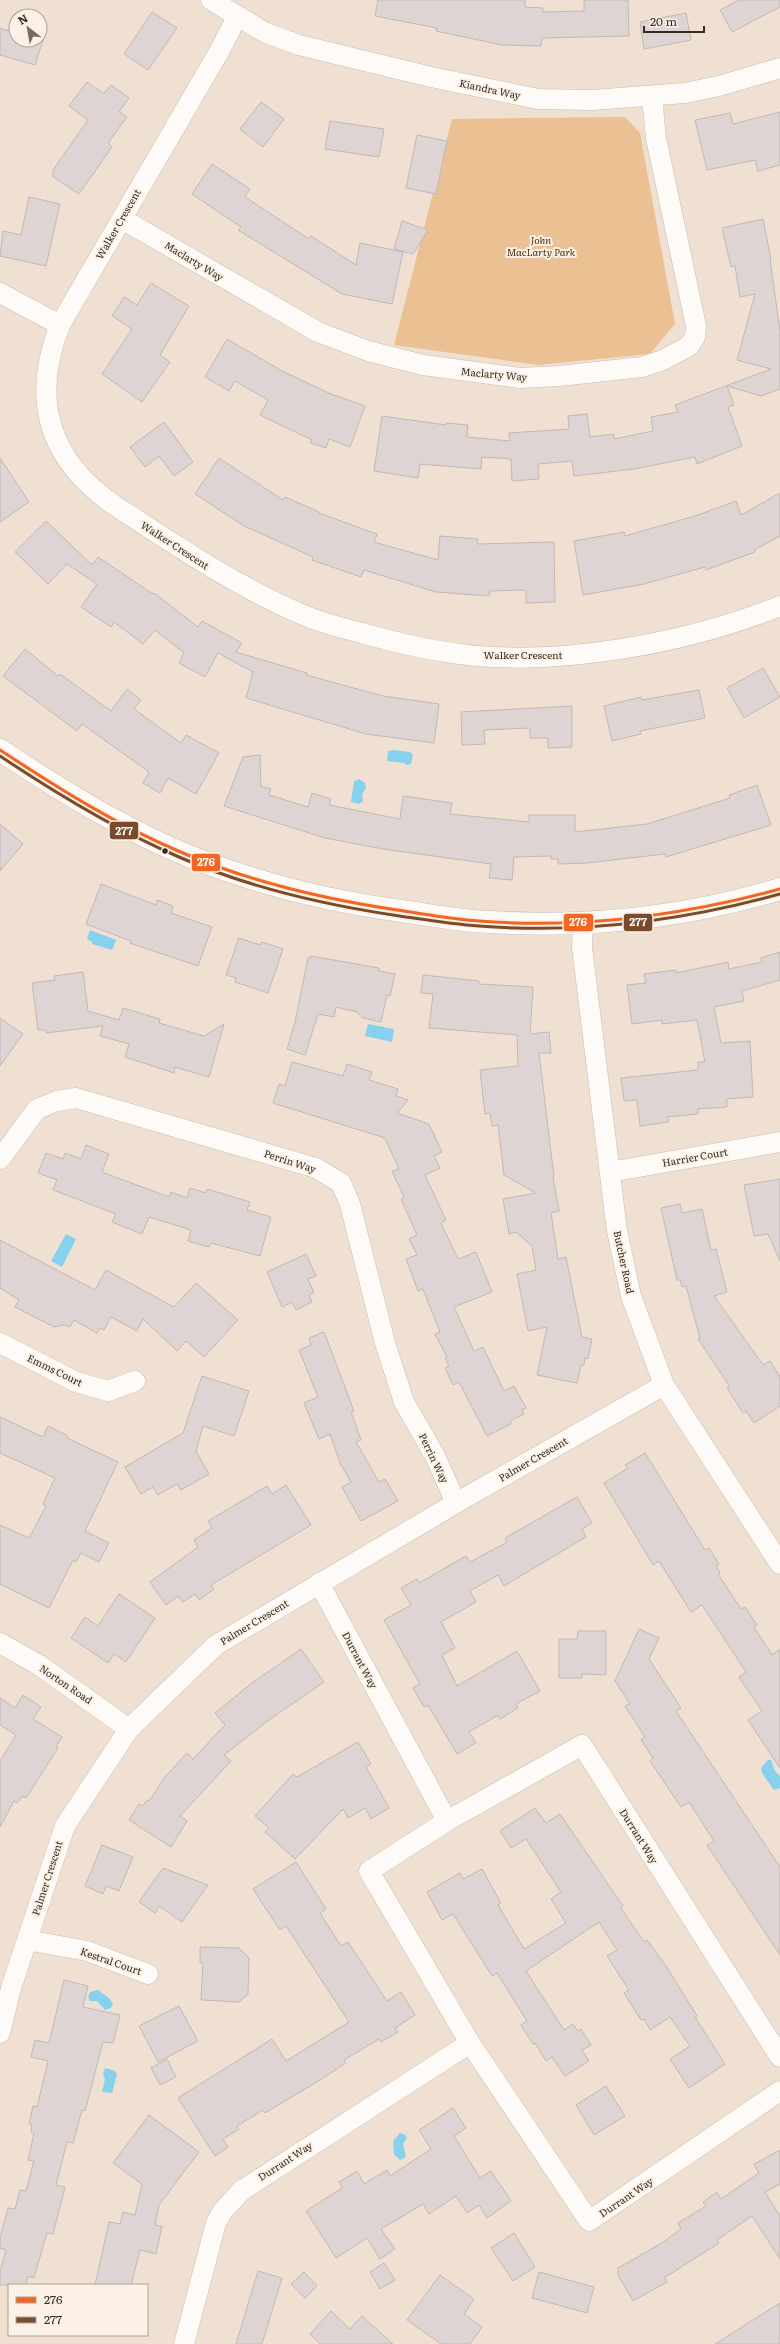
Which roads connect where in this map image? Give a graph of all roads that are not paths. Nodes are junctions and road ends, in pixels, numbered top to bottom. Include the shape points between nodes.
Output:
1 (211, 0) edge
2 (237, 17) junction
3 (780, 68) edge
4 (652, 97) junction
5 (122, 219) junction
6 (0, 293) edge
7 (60, 324) junction
8 (780, 606) edge
9 (0, 750) edge
10 (780, 888) edge
11 (583, 923) junction
12 (780, 1142) edge
13 (0, 1159) edge
14 (610, 1172) junction
15 (0, 1343) edge
16 (135, 1381) dead end
17 (664, 1385) junction
18 (456, 1503) junction
19 (780, 1564) edge
20 (319, 1583) junction
21 (0, 1643) edge
22 (129, 1729) junction
23 (447, 1821) junction
24 (27, 1940) junction
25 (148, 1974) dead end
26 (0, 2033) edge
27 (470, 2043) junction
28 (780, 2057) edge
29 (780, 2091) edge
30 (184, 2344) edge

1 - 2 street, Kiandra Way
2 - 4 street, Kiandra Way via 266,33 299,45 524,97 566,101
2 - 5 street, Walker Crescent
3 - 4 street, Kiandra Way via 719,86
4 - 5 street, Maclarty Way via 656,138 696,326 695,337 689,346 664,360 642,367 520,378 423,365 368,351 318,332
5 - 7 street, Walker Crescent
6 - 7 street
7 - 8 street, Walker Crescent via 52,345 48,368 47,412 53,434 75,471 99,495 213,570 303,615 415,646 460,654 506,658 578,655 648,645
9 - 11 street via 83,803 143,836 208,864 292,891 347,903 489,922
10 - 11 street via 707,907 617,921
11 - 14 street, Butcher Road via 582,947
12 - 14 street, Harrier Court
13 - 18 street, Perrin Way via 37,1109 56,1101 76,1098 316,1168 341,1183 350,1204 385,1343 404,1402 435,1456
14 - 17 street, Butcher Road via 621,1254 629,1289
15 - 16 street, Emms Court via 76,1382 108,1391
17 - 18 street, Palmer Crescent
17 - 19 street, Butcher Road
18 - 20 street, Palmer Crescent
20 - 22 street, Palmer Crescent via 216,1645
20 - 23 street, Durrant Way
21 - 22 street, Norton Road via 39,1665
22 - 24 street, Palmer Crescent via 65,1826
23 - 27 street, Durrant Way via 369,1871
23 - 28 street, Durrant Way via 582,1745
24 - 25 street, Kestral Court via 87,1951
24 - 26 street, Palmer Crescent
27 - 29 street, Durrant Way via 589,2222
27 - 30 street, Durrant Way via 241,2191 222,2212 216,2223

